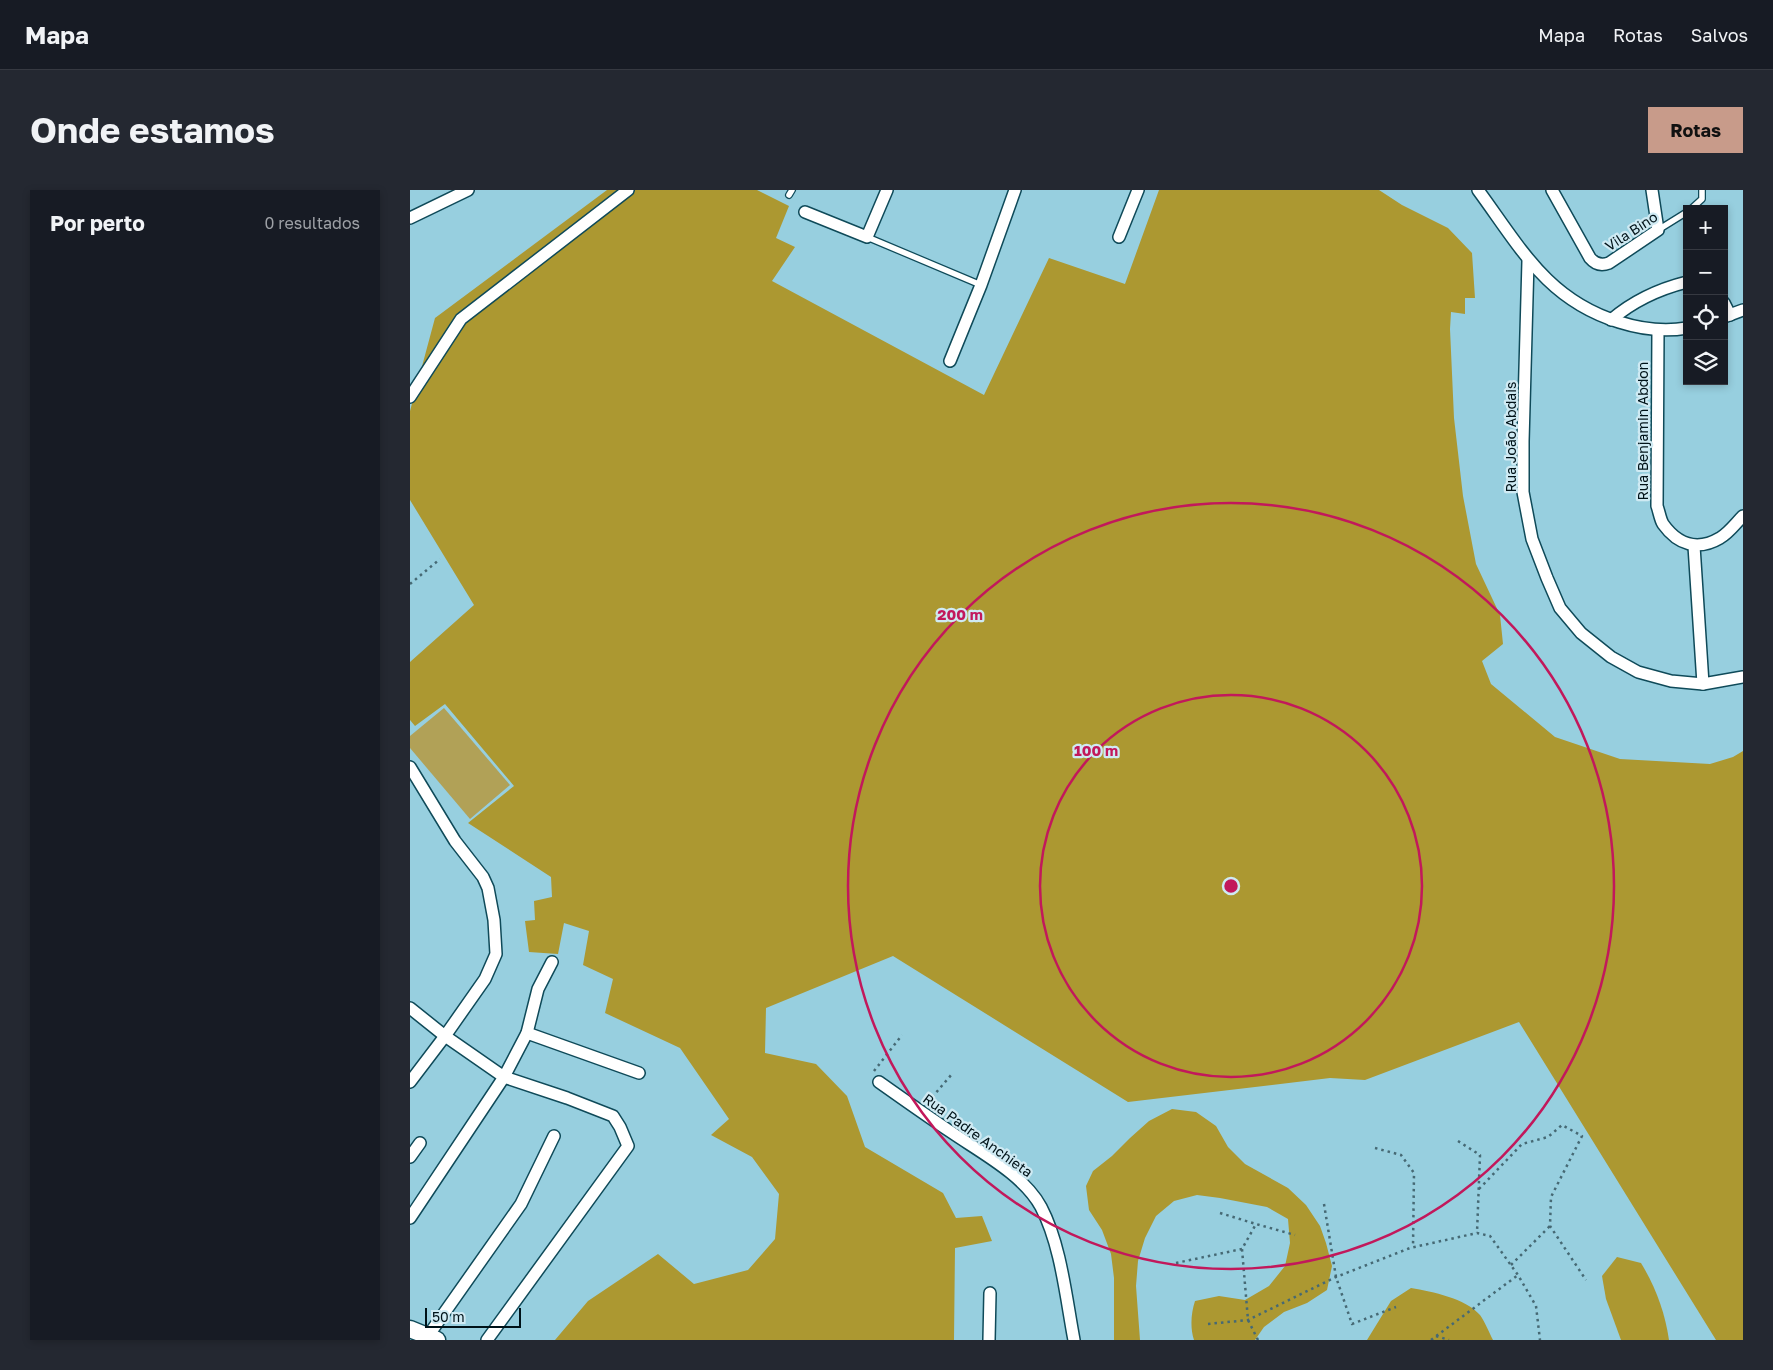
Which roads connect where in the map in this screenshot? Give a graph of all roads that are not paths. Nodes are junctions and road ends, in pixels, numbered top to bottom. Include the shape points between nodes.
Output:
1 (468, 190) edge
2 (628, 190) edge
3 (886, 190) edge
4 (1015, 190) edge
5 (1138, 190) edge
6 (1478, 190) edge
7 (1552, 190) edge
8 (1652, 190) edge
9 (1702, 190) edge
10 (1695, 205) edge
11 (805, 212) dead end
12 (1683, 214) edge
13 (410, 218) edge
14 (1658, 230) junction
15 (867, 236) junction
16 (1120, 237) dead end
17 (1528, 261) junction
18 (1683, 283) edge
19 (981, 285) junction
20 (1743, 310) edge
21 (1728, 316) edge
22 (1611, 320) junction
23 (1683, 328) edge
24 (1658, 330) junction
25 (950, 361) dead end
26 (410, 397) edge
27 (1743, 516) edge
28 (1694, 546) junction
29 (1743, 677) edge
30 (1703, 684) junction
31 (410, 767) edge
32 (552, 962) dead end
33 (410, 1008) edge
34 (527, 1033) junction
35 (445, 1036) junction
36 (639, 1073) dead end
37 (504, 1077) junction
38 (410, 1082) edge
39 (879, 1082) road end
40 (554, 1136) dead end
41 (420, 1143) dead end
42 (410, 1157) edge
43 (412, 1212) edge
44 (990, 1293) dead end
45 (410, 1329) edge
46 (433, 1338) edge
47 (487, 1340) edge
48 (989, 1340) edge
49 (1074, 1340) edge

1 - 13 street
2 - 26 street via 461,319
3 - 15 street
4 - 19 street
5 - 16 street
6 - 17 street
7 - 14 street, Vila Bino via 1590,258 1598,264 1609,263
8 - 14 street
9 - 10 lane via 1702,199
11 - 15 street
12 - 14 lane, Vila Bino
15 - 19 lane
17 - 22 street via 1567,297
17 - 30 street, Rua João Abdais via 1523,492 1532,539 1546,578 1560,608 1581,633 1611,657 1638,672 1670,681
18 - 22 street via 1638,300
19 - 25 street
20 - 21 street
22 - 24 street
23 - 24 street
24 - 28 street, Rua Benjamin Abdon via 1657,506 1662,523
27 - 28 street via 1722,536
28 - 30 street
29 - 30 street, Rua João Abdais
31 - 35 street via 455,841 483,877 494,920 496,954 485,979
32 - 34 street via 538,989
33 - 35 street
34 - 36 street
34 - 37 street
35 - 37 street
35 - 38 street
37 - 43 street
37 - 47 street via 613,1116 628,1146
39 - 49 street, Rua Padre Anchieta via 994,1161 1031,1191 1056,1246
40 - 46 street via 521,1204
41 - 42 street
44 - 48 street
45 - 46 street

